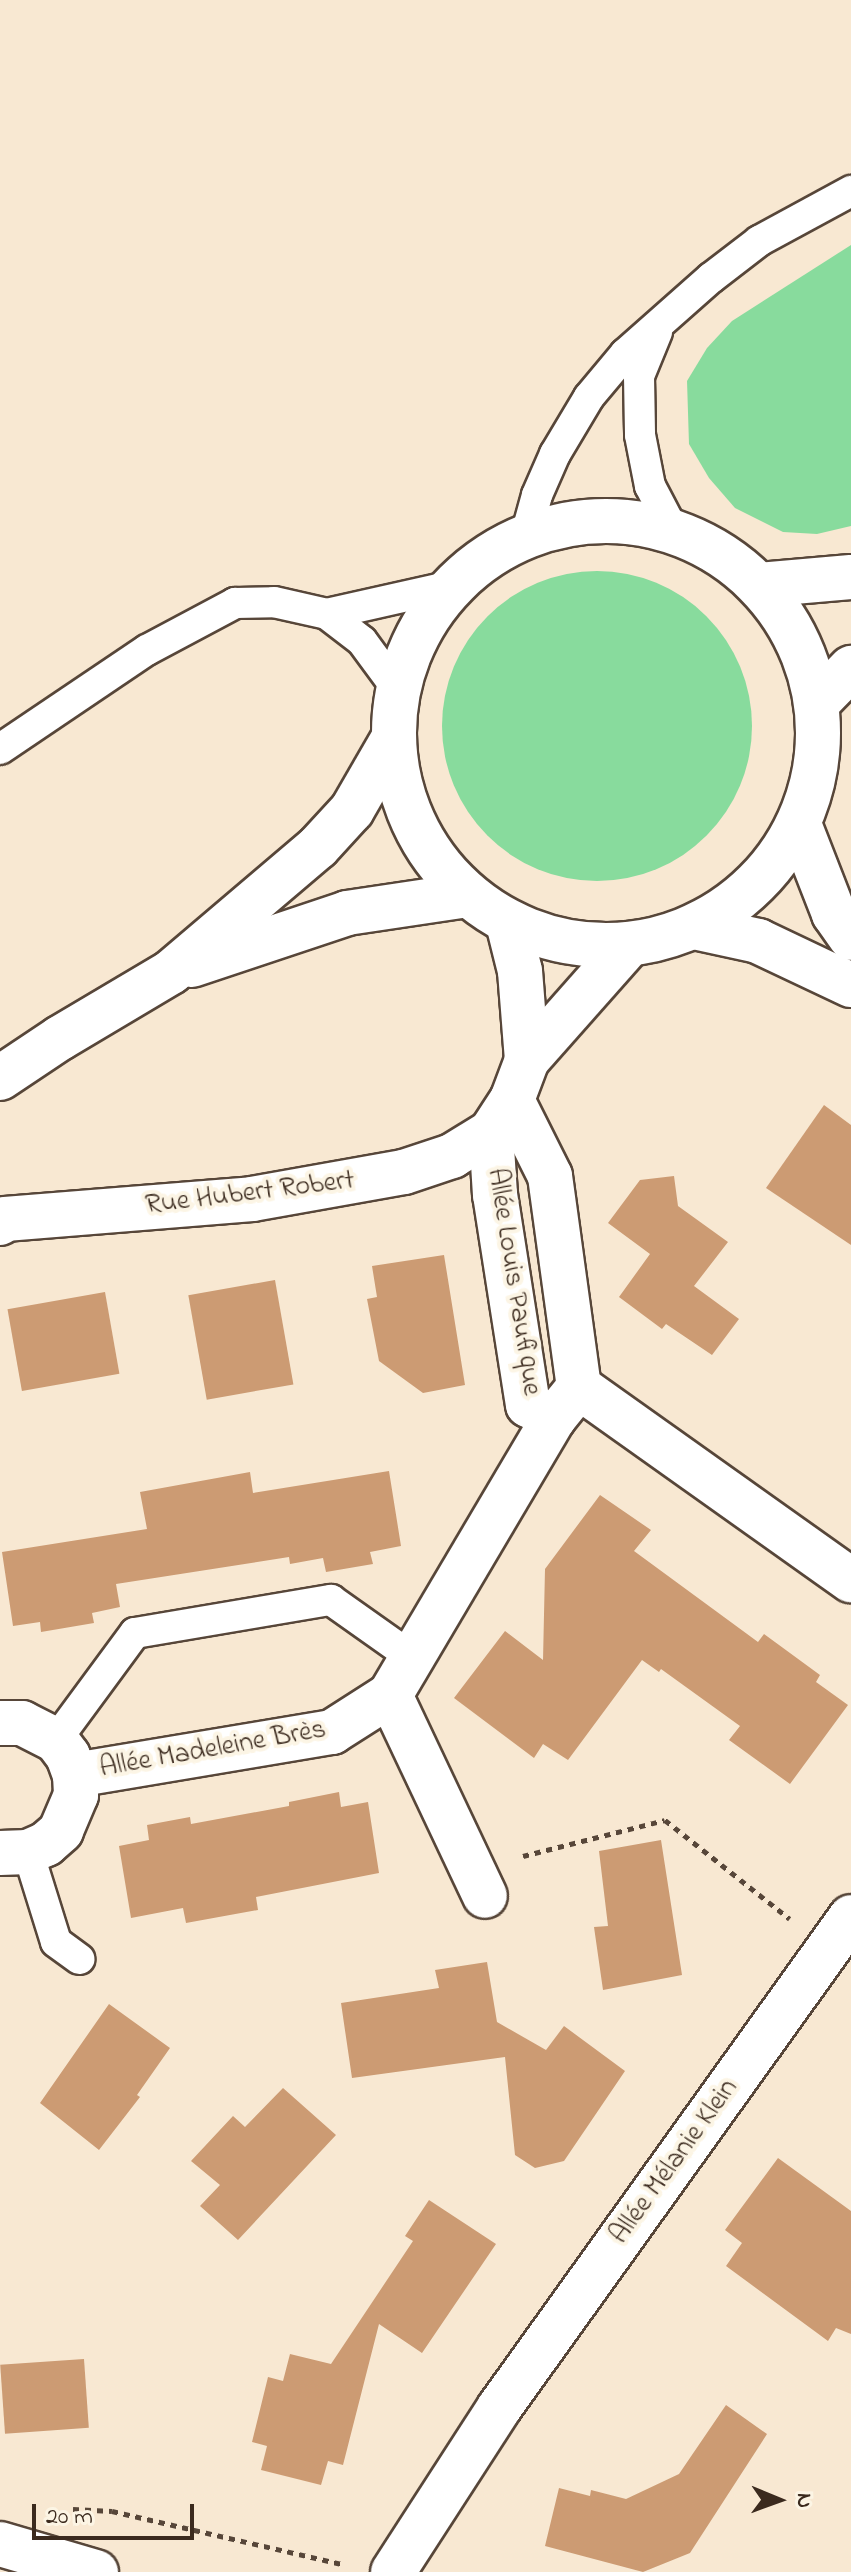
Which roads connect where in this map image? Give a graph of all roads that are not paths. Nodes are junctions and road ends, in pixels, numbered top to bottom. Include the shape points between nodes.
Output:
1 (851, 191) edge
2 (661, 323) junction
3 (673, 530) junction
4 (526, 535) junction
5 (851, 577) edge
6 (759, 585) junction
7 (451, 586) junction
8 (327, 614) junction
9 (851, 668) edge
10 (398, 690) junction
11 (817, 703) junction
12 (393, 739) junction
13 (0, 749) edge
14 (799, 824) junction
15 (468, 895) junction
16 (508, 923) junction
17 (694, 927) junction
18 (851, 938) edge
19 (628, 946) junction
20 (171, 972) junction
21 (851, 985) edge
22 (527, 1060) junction
23 (0, 1078) edge
24 (501, 1116) junction
25 (0, 1223) edge
26 (567, 1402) junction
27 (851, 1580) edge
28 (413, 1658) junction
29 (390, 1695) junction
30 (0, 1723) edge
31 (65, 1758) junction
32 (14, 1853) edge
33 (478, 1882) road end
34 (840, 1933) edge
35 (79, 1959) dead end
36 (0, 2544) edge
37 (375, 2570) edge
38 (96, 2572) edge

1 - 2 lane via 759,241
2 - 3 lane via 639,376 637,398 650,486
2 - 4 lane via 625,354 589,397 555,454
3 - 4 street via 624,520 575,522
3 - 6 street via 720,552
4 - 7 street via 486,557
5 - 6 street
6 - 11 street via 798,639
7 - 8 lane
7 - 10 street via 417,635
8 - 10 lane via 362,641
8 - 13 lane via 274,602 235,603 147,650
9 - 11 street
10 - 12 street
11 - 14 street via 817,765
12 - 15 street via 403,798 422,838
12 - 20 street via 352,810 318,847
14 - 17 street via 772,867 746,893
14 - 18 street via 834,914
15 - 16 street
15 - 20 street via 347,913
16 - 19 street via 566,943
16 - 22 street, Allée Louis Paufique via 520,971
17 - 19 street
17 - 21 street via 758,941
19 - 22 street, Allée Louis Paufique
20 - 23 street
22 - 24 street, Allée Louis Paufique
24 - 25 street, Rue Hubert Robert via 452,1156 404,1172 252,1199
24 - 26 street, Allée Louis Paufique via 495,1195 528,1405
26 - 27 street, Allée Louis Paufique
26 - 28 street, Allée Madeleine Brès
28 - 29 street, Allée Madeleine Brès
28 - 31 lane via 331,1600 135,1633
29 - 31 street, Allée Madeleine Brès via 332,1732
29 - 33 street
30 - 31 street via 22,1723
31 - 32 street, Allée Madeleine Brès via 71,1814 46,1844
32 - 35 lane, Allée Madeleine Brès via 56,1942
34 - 37 street, Allée Mélanie Klein via 499,2408
36 - 38 street

